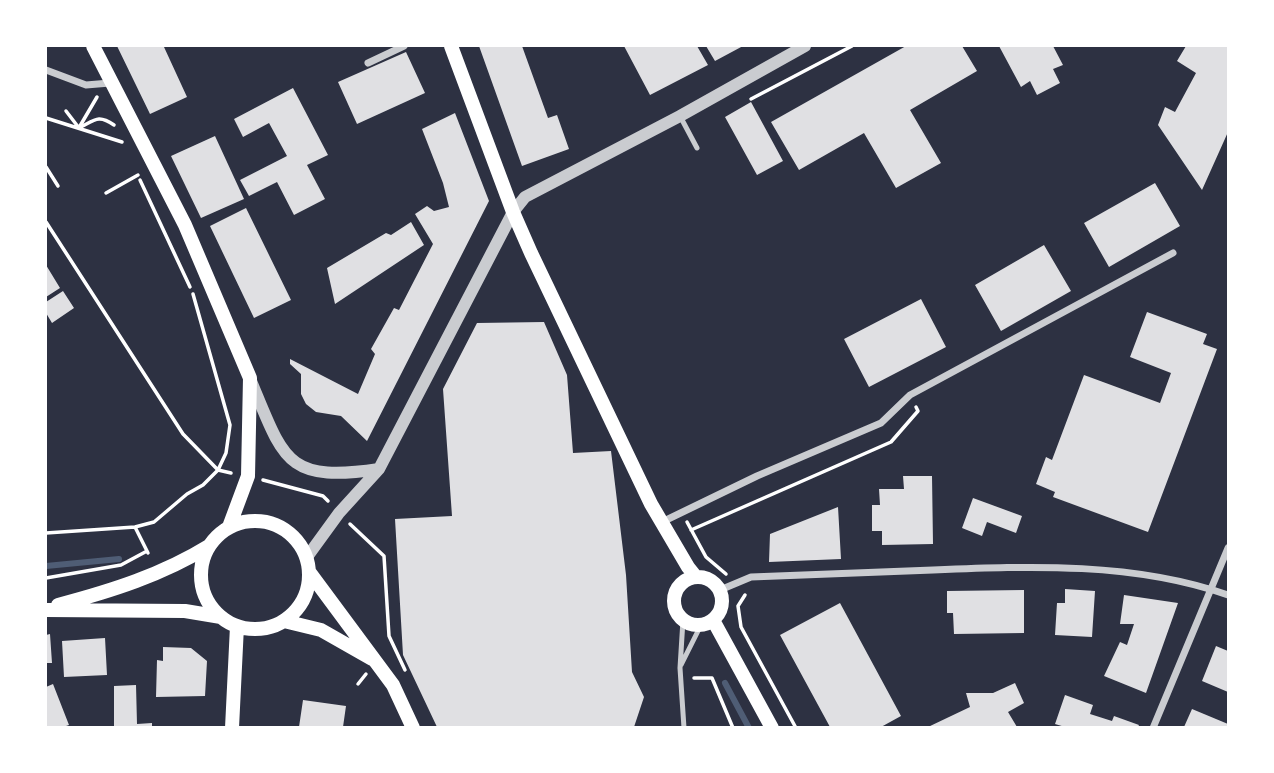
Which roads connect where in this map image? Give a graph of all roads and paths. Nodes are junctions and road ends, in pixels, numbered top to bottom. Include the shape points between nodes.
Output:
1 (93, 46) edge
2 (404, 46) edge
3 (451, 46) edge
4 (805, 46) edge
5 (852, 46) edge
6 (368, 63) dead end
7 (46, 70) edge
8 (105, 87) junction
9 (751, 99) dead end
10 (66, 111) dead end
11 (680, 116) junction
12 (46, 118) edge
13 (115, 126) dead end
14 (79, 128) junction
15 (122, 142) dead end
16 (697, 148) dead end
17 (132, 164) dead end
18 (46, 167) edge
19 (138, 175) junction
20 (58, 186) dead end
21 (106, 193) dead end
22 (513, 212) junction
23 (46, 222) edge
24 (1173, 253) dead end
25 (250, 378) junction
26 (911, 395) junction
27 (379, 469) junction
28 (218, 470) junction
29 (260, 480) dead end
30 (332, 506) dead end
31 (681, 512) junction
32 (343, 517) dead end
33 (662, 522) junction
34 (135, 527) junction
35 (229, 527) junction
36 (691, 530) junction
37 (46, 533) edge
38 (209, 546) junction
39 (1228, 548) edge
40 (147, 551) junction
41 (307, 557) junction
42 (151, 559) dead end
43 (310, 573) junction
44 (696, 577) junction
45 (46, 578) edge
46 (737, 583) junction
47 (1212, 589) junction
48 (720, 590) junction
49 (1228, 595) edge
50 (46, 609) edge
51 (221, 617) junction
52 (683, 620) junction
53 (284, 621) junction
54 (707, 622) junction
55 (237, 626) junction
56 (389, 636) dead end
57 (377, 661) junction
58 (680, 668) junction
59 (691, 677) dead end
60 (232, 727) edge
61 (413, 727) edge
62 (684, 727) edge
63 (733, 727) edge
64 (772, 727) edge
65 (796, 727) edge
66 (1153, 727) edge

1 - 8 main road
2 - 6 street
3 - 22 main road
4 - 11 street
5 - 9 path
7 - 8 street via 83,88
8 - 14 path
8 - 25 main road via 185,225
10 - 14 path
11 - 16 lane
11 - 22 street via 526,197
12 - 14 path
13 - 14 path via 98,118
14 - 15 path
17 - 19 path
18 - 20 path
19 - 21 path
19 - 28 path via 193,293 230,425
22 - 27 street
22 - 33 main road
23 - 28 path via 183,435
24 - 26 street
25 - 27 street via 275,438 292,462 318,473
25 - 35 main road via 248,476
26 - 31 street via 881,423
26 - 36 path via 918,411 891,442
27 - 41 street
28 - 34 path via 154,522
29 - 30 path via 323,496
31 - 33 street
31 - 36 path
32 - 56 path via 384,556
33 - 44 main road
34 - 37 path
34 - 40 path
35 - 38 main road
35 - 41 main road via 269,522 292,535
36 - 46 path via 706,557
38 - 50 main road via 111,591
38 - 51 main road via 202,565 202,586
39 - 47 street
40 - 42 path
40 - 45 path via 121,565
41 - 43 main road
43 - 53 main road via 303,601
43 - 57 main road
44 - 48 main road via 714,582
44 - 52 main road via 675,594 674,603
46 - 47 street via 751,577 1004,567 1097,569
46 - 48 street
46 - 65 path via 747,591 738,607 741,627
47 - 49 street
47 - 66 street
48 - 54 main road via 722,606
50 - 51 main road via 185,611
51 - 55 main road
52 - 54 main road
52 - 58 lane
53 - 55 main road via 261,629
53 - 57 main road via 321,629
54 - 58 lane
54 - 64 main road
55 - 60 main road
57 - 61 main road
58 - 62 lane
59 - 63 path via 712,678

